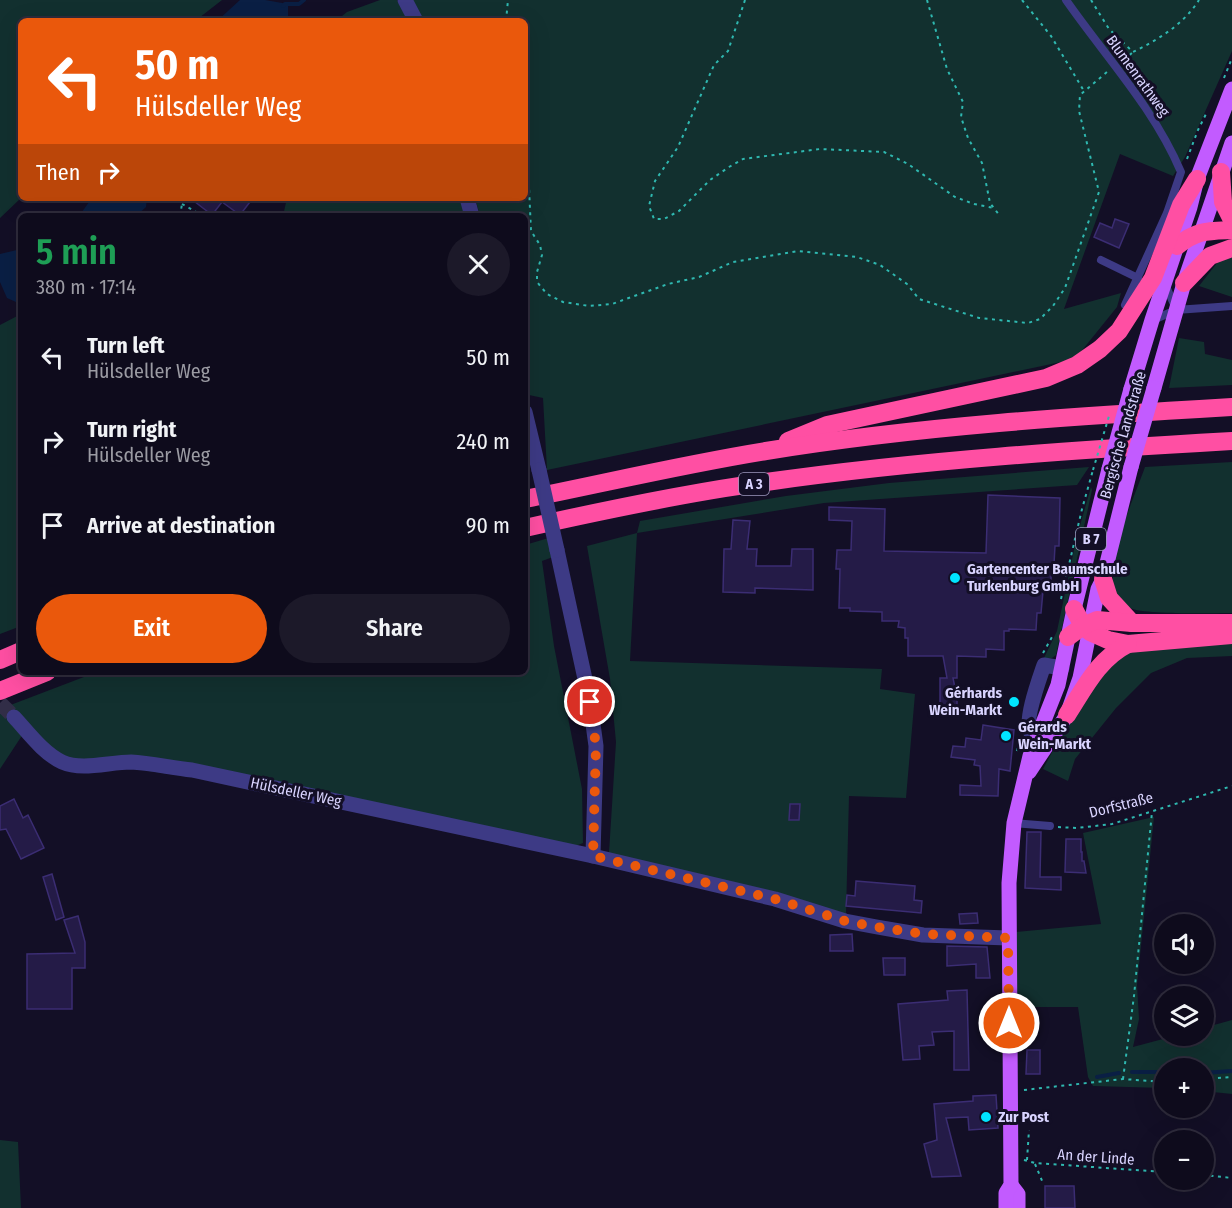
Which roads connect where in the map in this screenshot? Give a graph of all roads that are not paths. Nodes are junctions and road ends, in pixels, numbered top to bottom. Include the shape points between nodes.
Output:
1 (405, 0) edge
2 (1066, 0) edge
3 (414, 18) edge
4 (1232, 89) edge
5 (1232, 143) edge
6 (1221, 172) junction
7 (1189, 176) junction
8 (1232, 220) edge
9 (1232, 230) edge
10 (1201, 231) junction
11 (1177, 246) junction
12 (1232, 248) edge
13 (1101, 260) dead end
14 (1138, 278) junction
15 (1184, 283) junction
16 (1164, 284) junction
17 (1125, 305) dead end
18 (1232, 306) edge
19 (1176, 310) junction
20 (1152, 320) junction
21 (1232, 407) edge
22 (528, 424) edge
23 (1232, 441) edge
24 (765, 451) junction
25 (528, 498) edge
26 (528, 527) edge
27 (1103, 579) junction
28 (1067, 609) junction
29 (1132, 623) junction
30 (1232, 623) edge
31 (1088, 626) junction
32 (1232, 635) edge
33 (1068, 638) junction
34 (1128, 644) junction
35 (18, 652) edge
36 (0, 660) edge
37 (1062, 668) junction
38 (40, 675) edge
39 (0, 691) edge
40 (1069, 709) junction
41 (14, 717) tunnel mouth
42 (1054, 736) junction
43 (1037, 737) junction
44 (1027, 774) junction
45 (1014, 822) junction
46 (1050, 826) road end
47 (593, 856) junction
48 (1008, 938) junction
49 (1011, 1185) junction
50 (1006, 1208) edge
51 (1018, 1208) edge

1 - 3 street
2 - 7 lane, Blumenrathweg via 1152,117
4 - 7 main road, Bergische Landstraße / B 7
5 - 6 main road, Bergische Landstraße / B 7
6 - 8 highway via 1222,202
6 - 10 main road, Bergische Landstraße / B 7
7 - 11 main road, Bergische Landstraße / B 7 via 1190,207
7 - 14 lane, Bergische Landstraße via 1167,213
7 - 24 highway via 1153,278 1119,331 1077,364 1046,378 827,425
9 - 10 highway
10 - 11 highway
10 - 15 main road, Bergische Landstraße / B 7
11 - 16 main road, Bergische Landstraße / B 7
12 - 15 highway via 1210,256
13 - 14 lane
14 - 17 lane, Bergische Landstraße
15 - 19 main road, Bergische Landstraße / B 7
16 - 19 lane
16 - 20 main road, Bergische Landstraße / B 7
18 - 19 lane
19 - 20 lane
19 - 27 main road, Bergische Landstraße / B 7, bridge
20 - 28 main road, Bergische Landstraße / B 7, bridge
21 - 24 highway, A 3 via 1037,420
22 - 47 street, bridge via 590,702 596,746
23 - 26 highway, A 3 via 985,456 862,470 636,503
24 - 25 highway, A 3
27 - 29 highway via 1109,598
27 - 31 main road, Bergische Landstraße / B 7
28 - 31 highway
28 - 33 main road, Bergische Landstraße / B 7
29 - 30 highway
29 - 31 highway
31 - 33 highway
31 - 34 highway via 1108,640
31 - 40 main road, Bergische Landstraße / B 7 via 1080,678
32 - 34 highway
33 - 37 main road, Bergische Landstraße / B 7
34 - 40 highway via 1099,666
35 - 36 highway
37 - 40 main road via 1071,676
37 - 43 main road, Bergische Landstraße / B 7
38 - 39 highway
40 - 42 main road, Bergische Landstraße / B 7
41 - 47 street, Hülsdeller Weg via 48,753 74,766 134,762 192,770
42 - 43 street
42 - 44 main road, Bergische Landstraße / B 7
43 - 44 main road, Bergische Landstraße / B 7
44 - 45 main road, Bergische Landstraße / B 7
45 - 46 lane
45 - 48 main road, Bergische Landstraße / B 7
47 - 48 street, Hülsdeller Weg via 775,899 845,921 923,934
48 - 49 main road, Bergische Landstraße / B 7
49 - 50 main road, Bergische Landstraße / B 7 via 1006,1193
49 - 51 main road, Bergische Landstraße / B 7 via 1018,1194

